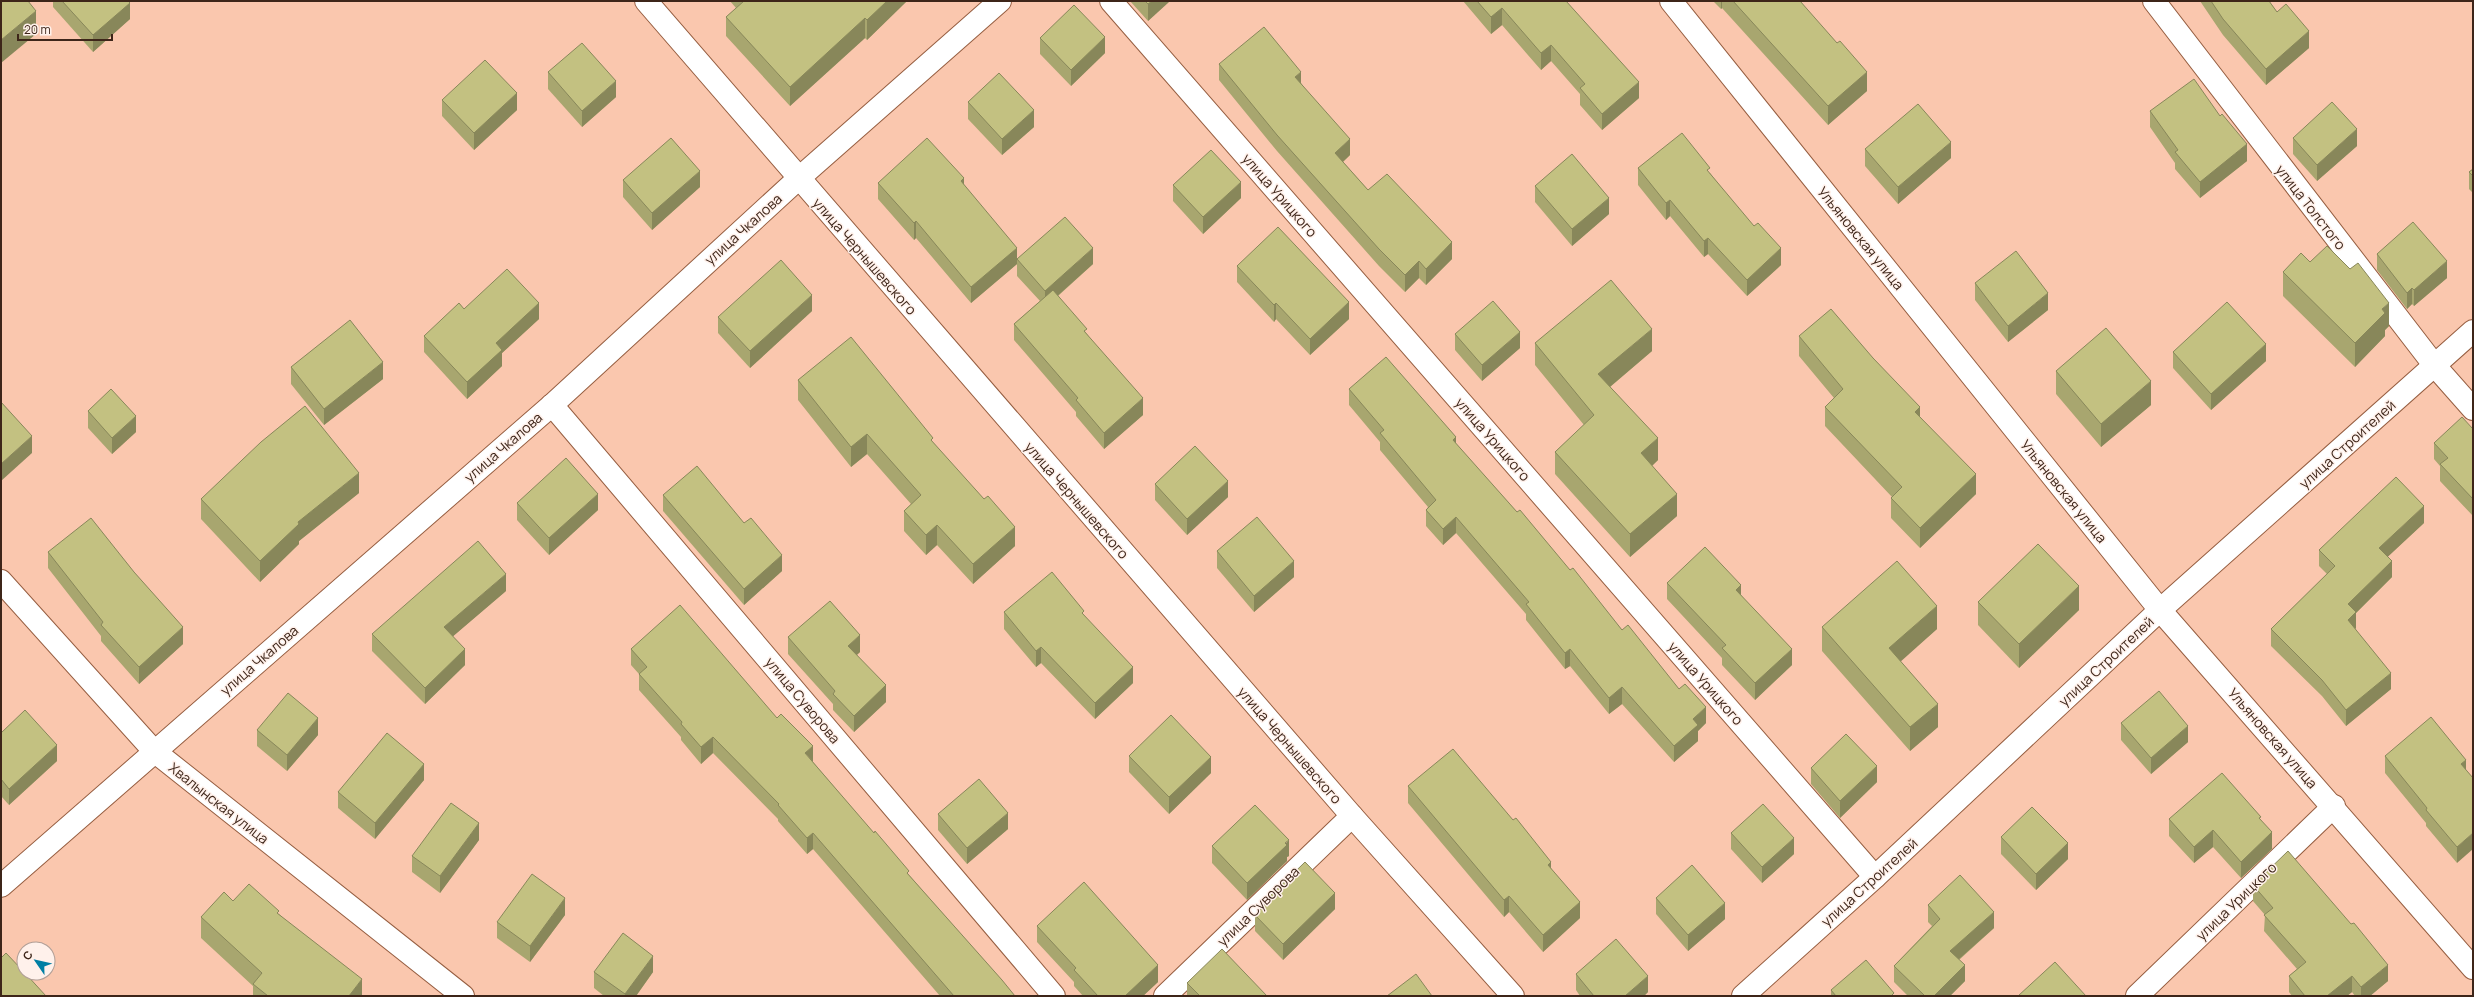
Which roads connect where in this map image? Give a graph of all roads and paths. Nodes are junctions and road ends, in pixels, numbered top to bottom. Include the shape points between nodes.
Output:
1 (646, 1) edge
2 (1000, 1) edge
3 (1111, 1) edge
4 (1671, 1) edge
5 (2154, 1) edge
6 (798, 179) junction
7 (2473, 331) edge
8 (2434, 366) junction
9 (552, 405) junction
10 (2473, 409) edge
11 (1, 581) edge
12 (2160, 610) junction
13 (154, 751) junction
14 (2334, 806) junction
15 (1352, 816) junction
16 (1875, 877) junction
17 (1, 886) edge
18 (2473, 968) edge
19 (463, 996) edge
20 (1054, 996) edge
21 (1165, 996) edge
22 (1513, 996) edge
23 (1743, 996) edge
24 (2137, 996) edge

1 - 6 street, улица Чернышевского
2 - 6 street, улица Чкалова
3 - 16 street, улица Урицкого
4 - 12 street, Ульяновская улица
5 - 8 street, улица Толстого
6 - 9 street, улица Чкалова
6 - 15 street, улица Чернышевского
7 - 8 street, улица Строителей
8 - 10 street, улица Толстого
8 - 12 street, улица Строителей
9 - 13 street, улица Чкалова
9 - 20 street, улица Суворова
11 - 13 street, Хвалынская улица
12 - 14 street, Ульяновская улица
12 - 16 street, улица Строителей
13 - 17 street, улица Чкалова
13 - 19 street, Хвалынская улица
14 - 18 street, Ульяновская улица
14 - 24 street, улица Урицкого
15 - 21 street, улица Суворова
15 - 22 street, улица Чернышевского
16 - 23 street, улица Строителей

